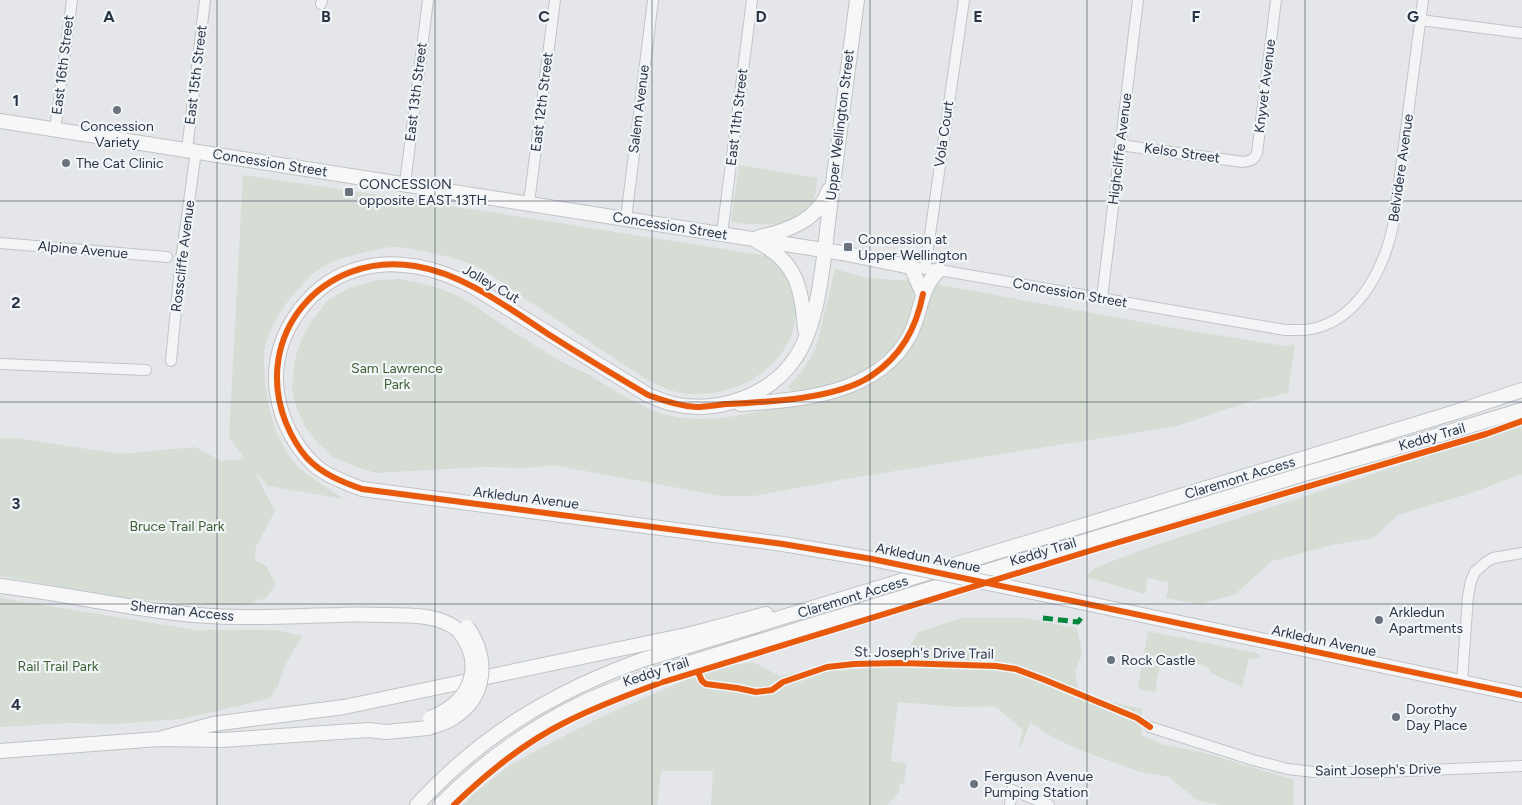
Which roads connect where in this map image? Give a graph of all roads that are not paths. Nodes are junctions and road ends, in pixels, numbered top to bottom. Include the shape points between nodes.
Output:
1 (72, 0) edge
2 (205, 0) edge
3 (428, 0) edge
4 (555, 0) edge
5 (653, 0) edge
6 (752, 0) edge
7 (857, 0) edge
8 (964, 0) edge
9 (1138, 0) edge
10 (1276, 0) edge
11 (1423, 0) edge
12 (1420, 20) junction
13 (1522, 33) edge
14 (0, 121) edge
15 (55, 130) junction
16 (1120, 145) junction
17 (192, 151) junction
18 (1243, 162) joint
19 (834, 175) junction
20 (405, 184) junction
21 (529, 203) junction
22 (626, 219) junction
23 (722, 234) junction
24 (751, 238) junction
25 (0, 243) edge
26 (824, 250) junction
27 (167, 258) dead end
28 (925, 269) junction
29 (923, 294) junction
30 (1102, 298) junction
31 (1338, 318) joint
32 (805, 338) junction
33 (172, 361) dead end
34 (0, 364) edge
35 (146, 370) dead end
36 (1522, 390) edge
37 (724, 405) junction
38 (1522, 410) edge
39 (381, 492) joint
40 (1522, 553) edge
41 (0, 586) edge
42 (850, 598) junction
43 (1462, 682) junction
44 (1522, 696) edge
45 (1150, 727) dead end
46 (159, 739) junction
47 (3, 751) edge
48 (1522, 766) edge
49 (417, 805) edge
50 (440, 805) edge
51 (1010, 805) edge
52 (1049, 805) edge

1 - 15 street, East 16th Street
2 - 17 street, East 15th Street
3 - 20 street, East 13th Street
4 - 21 street, East 12th Street
5 - 22 street, Salem Avenue
6 - 23 street, East 11th Street
7 - 19 main road, Upper Wellington Street
8 - 28 street, Vola Court
9 - 16 street, Highcliffe Avenue
10 - 18 street, Knyvet Avenue via 1257,153 1254,158
11 - 12 street, Belvidere Avenue
12 - 13 street
12 - 31 street, Belvidere Avenue via 1389,245 1373,279 1353,307
14 - 15 main road, Concession Street
15 - 17 main road, Concession Street
16 - 18 street, Kelso Street
16 - 30 street, Highcliffe Avenue
17 - 20 main road, Concession Street
17 - 33 street, Rosscliffe Avenue
19 - 24 main road via 826,198 806,220 772,234
19 - 26 main road, Upper Wellington Street
20 - 21 main road, Concession Street
21 - 22 main road, Concession Street
22 - 23 main road, Concession Street
23 - 24 main road, Concession Street
24 - 26 main road, Concession Street
24 - 32 main road via 769,248 790,268 804,314
25 - 27 street, Alpine Avenue
26 - 28 main road, Concession Street
26 - 32 main road, Jolley Cut via 816,300
28 - 29 main road
28 - 29 main road via 928,282
28 - 30 street, Concession Street
29 - 37 main road via 914,327 904,345 870,377 842,389 806,397
30 - 31 street, Concession Street via 1285,330 1318,328
32 - 37 main road, Jolley Cut via 797,356 773,381 747,397
34 - 35 street
36 - 42 main road, Claremont Access
37 - 39 main road, Jolley Cut via 698,407 673,404 648,395 444,273 414,266 362,267 330,281 304,304 285,334 276,382 285,421 308,458 332,477 362,489
38 - 50 main road, Claremont Access via 625,684 540,725 486,764
39 - 43 main road, Arkledun Avenue, bridge via 783,544 882,561
40 - 43 street via 1493,558 1475,572 1468,596
41 - 46 main road, Sherman Access, bridge via 196,615 430,617 462,629 471,654 472,669 465,693 456,704 427,724 384,724 369,730 222,740
42 - 46 main road via 344,707 213,724
42 - 49 main road, Claremont Access via 642,660 575,687 499,732 470,754
43 - 44 main road, Arkledun Avenue
45 - 48 street, Saint Joseph's Drive via 1252,760 1314,772
46 - 47 main road, Sherman Access
51 - 52 street via 1012,790

